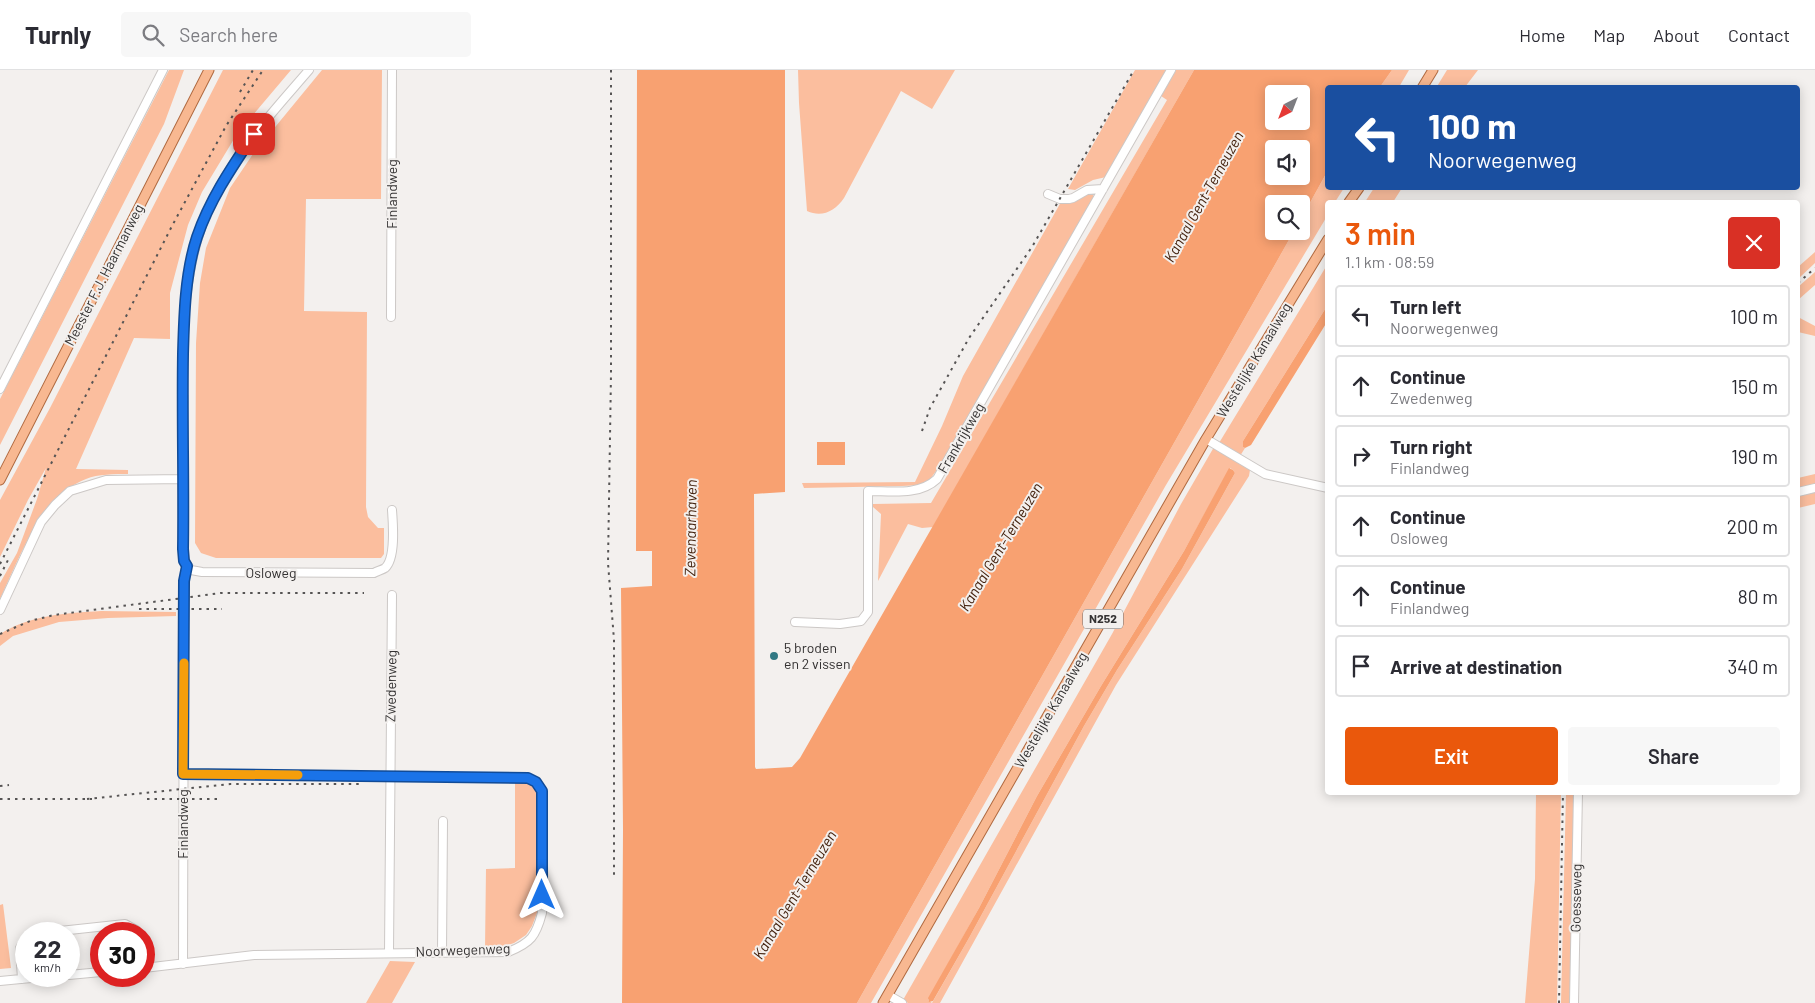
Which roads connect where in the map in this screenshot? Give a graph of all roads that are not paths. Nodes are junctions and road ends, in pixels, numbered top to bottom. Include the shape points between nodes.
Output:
1 (163, 70) edge
2 (209, 70) edge
3 (309, 70) edge
4 (392, 70) edge
5 (1171, 70) edge
6 (1433, 70) edge
7 (1424, 85) edge
8 (1103, 189) junction
9 (1048, 194) dead end
10 (1325, 244) edge
11 (391, 317) dead end
12 (0, 388) edge
13 (1206, 439) junction
14 (183, 479) junction
15 (0, 480) edge
16 (1325, 487) edge
17 (1815, 488) edge
18 (1800, 492) edge
19 (392, 510) dead end
20 (187, 566) junction
21 (392, 595) dead end
22 (0, 610) edge
23 (795, 622) dead end
24 (183, 774) junction
25 (390, 777) junction
26 (1578, 795) edge
27 (443, 821) dead end
28 (389, 952) junction
29 (442, 953) junction
30 (183, 964) junction
31 (155, 967) edge
32 (15, 980) edge
33 (0, 981) edge
34 (886, 999) edge
35 (902, 1003) edge
36 (1574, 1003) edge

1 - 12 street
2 - 15 main road, Meester F.J. Haarmanweg
3 - 14 street via 254,134 230,168 209,207 197,239 184,321
4 - 11 street, Finlandweg
5 - 8 street, Frankrijkweg
6 - 7 main road
8 - 9 street via 1087,190 1069,199
8 - 23 street, Frankrijkweg via 937,479 930,486 917,490 868,491 868,612 861,621 840,624
10 - 13 main road, Westelijke Kanaalweg / N252
13 - 16 street via 1265,474
13 - 34 main road, Westelijke Kanaalweg / N252
14 - 20 street via 183,549
14 - 22 street via 106,480 70,491 42,522
17 - 18 street
19 - 20 street, Osloweg via 391,557 386,567 374,573 202,572
20 - 24 street, Finlandweg via 184,581
21 - 25 street, Zwedenweg
24 - 25 street
24 - 30 street, Finlandweg
25 - 28 street, Zwedenweg
25 - 29 street, Noorwegenweg via 528,778 536,782 542,791 542,913 538,930 522,947 508,952
26 - 36 street, Goesseweg
27 - 29 street
28 - 29 street, Noorwegenweg
28 - 30 street, Noorwegenweg via 254,955
30 - 31 street, Noorwegenweg
32 - 33 street
34 - 35 street

